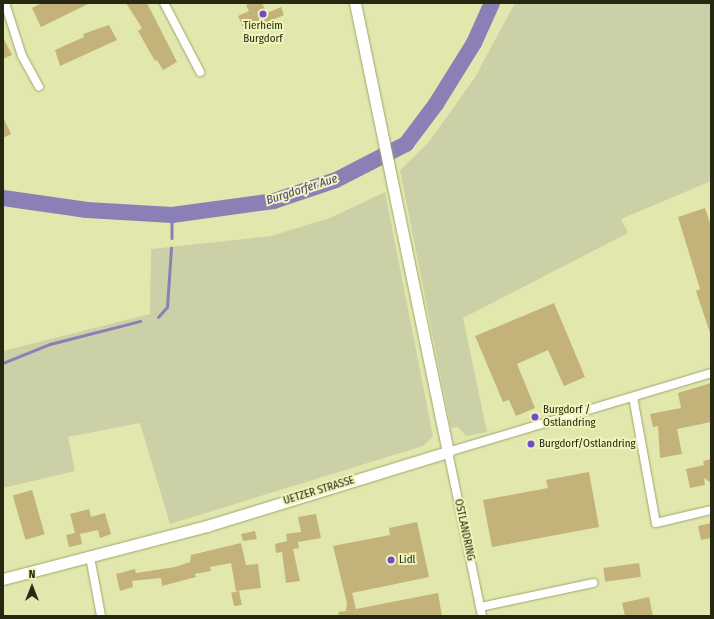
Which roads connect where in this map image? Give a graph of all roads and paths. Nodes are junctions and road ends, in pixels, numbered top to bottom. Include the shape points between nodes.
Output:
1 (5, 3) edge
2 (164, 3) edge
3 (355, 3) edge
4 (200, 72) dead end
5 (39, 87) dead end
6 (711, 373) edge
7 (633, 397) junction
8 (448, 452) junction
9 (711, 510) edge
10 (90, 557) junction
11 (3, 579) edge
12 (593, 583) dead end
13 (480, 607) junction
14 (101, 616) edge
15 (482, 616) edge

1 - 5 street via 22,56
2 - 4 street
3 - 8 street
6 - 7 street, UETZER STRASSE
7 - 8 street, UETZER STRASSE
7 - 9 street via 656,523
8 - 10 street, UETZER STRASSE via 212,524
8 - 13 street, OSTLANDRING
10 - 11 street, UETZER STRASSE
10 - 14 street
12 - 13 street
13 - 15 street, OSTLANDRING

